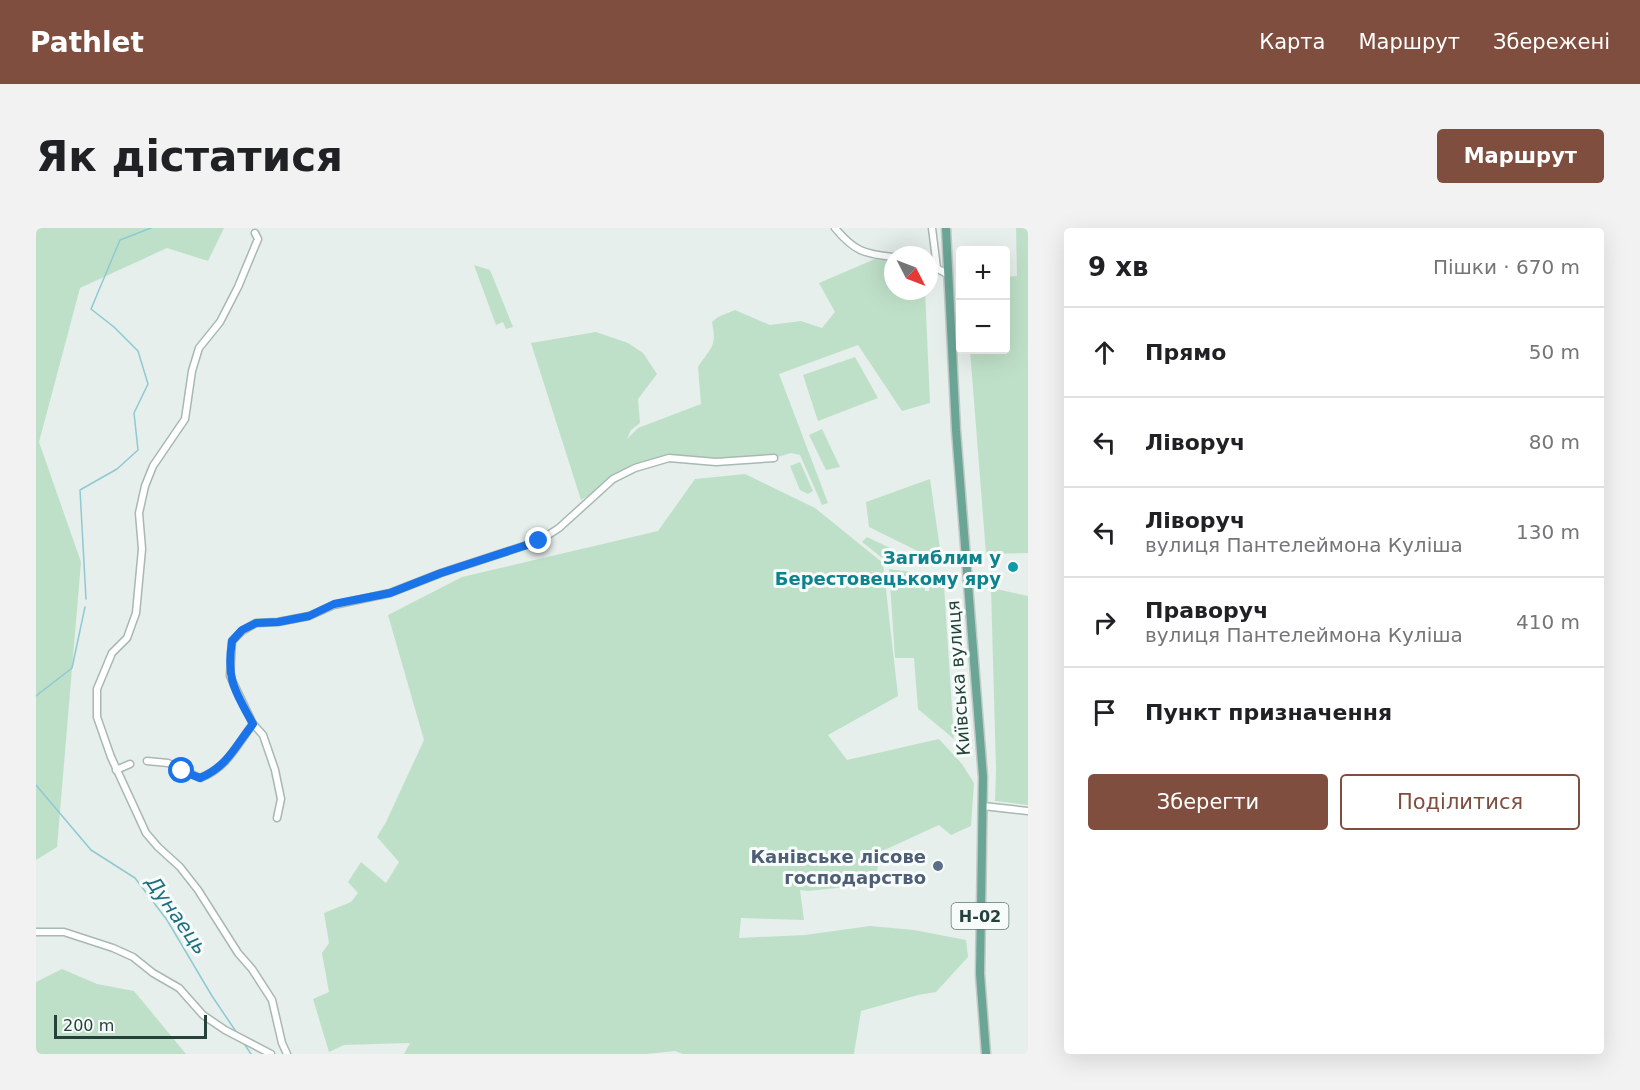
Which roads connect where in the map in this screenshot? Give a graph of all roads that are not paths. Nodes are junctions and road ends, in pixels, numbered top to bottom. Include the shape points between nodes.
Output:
1 (835, 228) edge
2 (932, 228) edge
3 (946, 228) edge
4 (255, 233) dead end
5 (934, 246) edge
6 (884, 256) edge
7 (938, 269) edge
8 (949, 275) junction
9 (774, 458) dead end
10 (253, 724) junction
11 (147, 761) dead end
12 (130, 764) dead end
13 (116, 770) junction
14 (983, 806) junction
15 (1028, 811) edge
16 (277, 818) dead end
17 (36, 932) edge
18 (271, 1054) edge
19 (287, 1054) edge
20 (986, 1054) edge

1 - 6 street via 865,253
2 - 5 street
3 - 8 main road, Київська вулиця / Н-02
4 - 13 street via 258,239 238,287 220,322 199,348 185,419 153,466 145,486 139,513 142,549 136,613 127,638 112,653 97,689 97,717
7 - 8 street
8 - 14 main road, Київська вулиця / Н-02
9 - 10 street via 716,462 669,459 635,468 613,479 539,541 390,593 334,604 309,616 256,623 242,630 232,641 230,676
10 - 11 street via 220,767 200,778 168,763
10 - 16 street via 263,735 275,770 280,800
12 - 13 street
13 - 19 street via 146,833 198,890 272,1000
14 - 15 street
14 - 20 main road, Київська вулиця / Н-02 via 980,974
17 - 18 street via 64,932 133,957 179,988 203,1015

